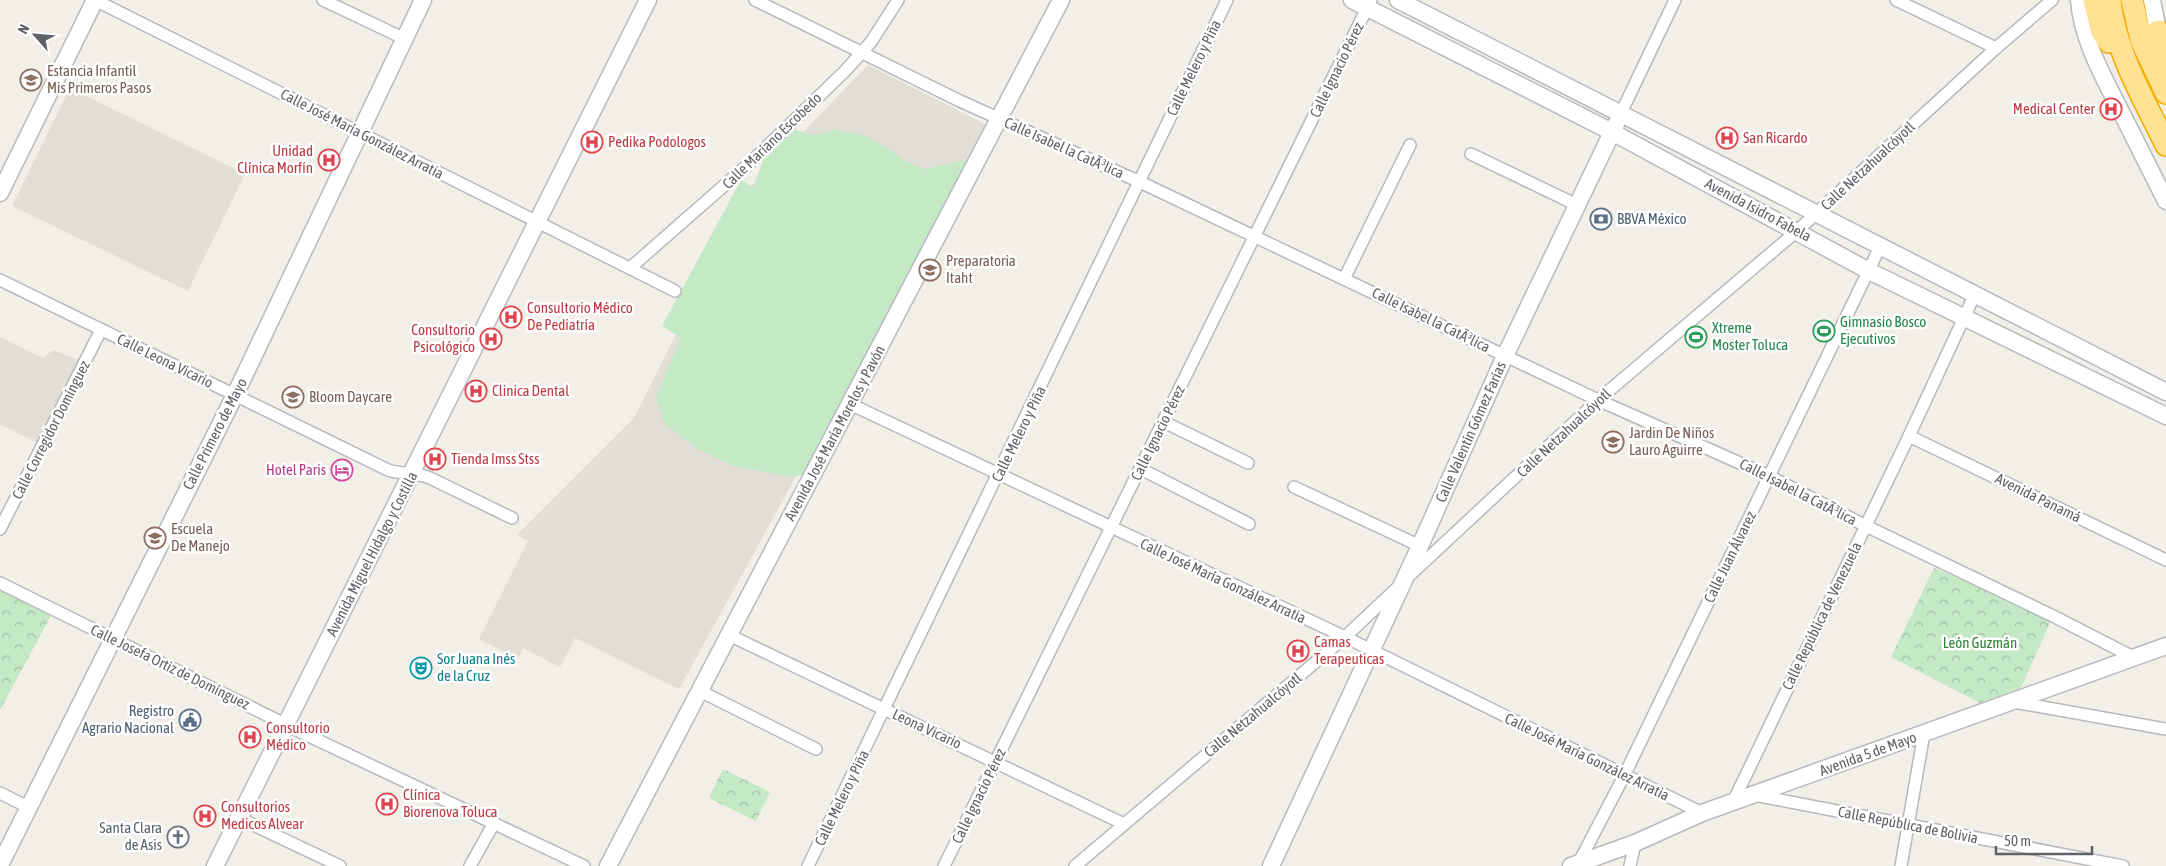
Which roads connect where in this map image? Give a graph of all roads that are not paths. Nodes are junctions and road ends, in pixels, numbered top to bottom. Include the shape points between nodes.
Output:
1 (95, 0) edge
2 (323, 0) edge
3 (424, 0) edge
4 (648, 0) edge
5 (755, 0) edge
6 (898, 0) edge
7 (1061, 0) edge
8 (1227, 0) edge
9 (1352, 0) edge
10 (1398, 0) edge
11 (1675, 0) edge
12 (1896, 0) edge
13 (2052, 0) edge
14 (2079, 0) edge
15 (2094, 0) edge
16 (2110, 0) edge
17 (2132, 0) edge
18 (2152, 0) edge
19 (1369, 4) edge
20 (405, 39) junction
21 (2162, 40) edge
22 (1996, 48) junction
23 (863, 52) junction
24 (2124, 59) junction
25 (2166, 59) edge
26 (2166, 93) edge
27 (1621, 113) junction
28 (1000, 119) junction
29 (1612, 132) junction
30 (359, 133) junction
31 (1410, 145) dead end
32 (2166, 145) edge
33 (1471, 154) dead end
34 (1140, 182) junction
35 (0, 193) edge
36 (2166, 201) edge
37 (1577, 205) junction
38 (1816, 213) junction
39 (536, 222) junction
40 (1798, 231) junction
41 (1255, 236) junction
42 (1880, 247) junction
43 (630, 268) junction
44 (1869, 271) junction
45 (1344, 279) junction
46 (0, 280) edge
47 (676, 291) dead end
48 (1975, 294) junction
49 (1964, 316) junction
50 (102, 330) junction
51 (1505, 356) junction
52 (2166, 392) edge
53 (235, 395) junction
54 (1598, 400) junction
55 (850, 404) junction
56 (2166, 416) edge
57 (1164, 422) junction
58 (1909, 436) junction
59 (1248, 463) dead end
60 (1141, 470) junction
61 (412, 473) junction
62 (999, 475) junction
63 (1769, 476) junction
64 (1294, 487) dead end
65 (512, 518) dead end
66 (1249, 524) dead end
67 (1866, 526) junction
68 (0, 529) edge
69 (1112, 529) junction
70 (1420, 546) junction
71 (2166, 560) edge
72 (0, 583) edge
73 (1402, 583) junction
74 (729, 635) junction
75 (1345, 637) junction
76 (113, 639) junction
77 (2166, 646) edge
78 (1370, 650) junction
79 (2133, 657) junction
80 (700, 691) junction
81 (2014, 702) junction
82 (885, 710) junction
83 (286, 725) junction
84 (2166, 729) edge
85 (1924, 733) junction
86 (816, 749) dead end
87 (996, 762) junction
88 (1624, 776) junction
89 (0, 793) edge
90 (1752, 795) junction
91 (1733, 802) junction
92 (28, 807) junction
93 (1702, 813) junction
94 (239, 818) junction
95 (494, 824) junction
96 (1124, 824) junction
97 (1909, 826) junction
98 (1635, 842) junction
99 (0, 865) edge
100 (1575, 865) edge
101 (214, 866) edge
102 (340, 866) edge
103 (470, 866) edge
104 (584, 866) edge
105 (608, 866) edge
106 (808, 866) edge
107 (944, 866) edge
108 (1075, 866) edge
109 (1270, 866) edge
110 (1630, 866) edge
111 (1901, 866) edge
112 (2123, 866) edge

1 - 30 street, Calle José María González Arratia
1 - 35 main road
2 - 20 street
3 - 20 main road, Calle Primero de Mayo
4 - 39 main road, Avenida Miguel Hidalgo y Costilla
5 - 23 street, Calle Isabel la CatÃ³lica
6 - 23 street, Calle Mariano Escobedo
7 - 28 main road, Avenida José María Morelos y Pavón
8 - 34 street, Calle Melero y Piña
9 - 19 main road, Avenida Isidro Fabela
10 - 27 main road, Avenida Isidro Fabela
11 - 27 street, Calle Valentín Gómez Farías
12 - 22 street
13 - 22 street, Calle Netzahualcóyotl
14 - 36 main road via 2088,39 2099,66
15 - 24 highway via 2102,32
16 - 24 highway
17 - 26 highway via 2140,40
18 - 21 main road
19 - 29 main road, Avenida Isidro Fabela
19 - 41 street, Calle Ignacio Pérez
20 - 30 main road, Calle Primero de Mayo
21 - 25 highway
22 - 38 street, Calle Netzahualcóyotl
23 - 28 street, Calle Isabel la CatÃ³lica
23 - 43 street, Calle Mariano Escobedo via 751,162
24 - 32 highway
27 - 29 main road, Calle Valentín Gómez Farías
27 - 38 main road, Avenida Isidro Fabela
28 - 34 street, Calle Isabel la CatÃ³lica
28 - 55 main road, Avenida José María Morelos y Pavón
29 - 37 main road, Calle Valentín Gómez Farías
29 - 40 main road, Avenida Isidro Fabela
30 - 39 street, Calle José María González Arratia
30 - 53 main road, Calle Primero de Mayo
31 - 45 street
33 - 37 street
34 - 41 street, Calle Isabel la CatÃ³lica
34 - 62 street, Calle Melero y Piña
37 - 51 main road, Calle Valentín Gómez Farías
38 - 40 street, Calle Netzahualcóyotl
38 - 42 main road, Avenida Isidro Fabela
39 - 43 street, Calle José María González Arratia
39 - 61 main road, Avenida Miguel Hidalgo y Costilla
40 - 44 main road, Avenida Isidro Fabela
40 - 54 street, Calle Netzahualcóyotl
41 - 45 street, Calle Isabel la CatÃ³lica
41 - 57 street, Calle Ignacio Pérez
42 - 44 street, Calle Juan Álvarez
42 - 48 main road, Avenida Isidro Fabela
43 - 47 street, Calle José María González Arratia
44 - 49 main road, Avenida Isidro Fabela
44 - 63 street, Calle Juan Álvarez
45 - 51 street, Calle Isabel la CatÃ³lica
46 - 50 street, Calle Leona Vicario
48 - 49 street, Calle República de Venezuela
48 - 52 main road, Avenida Isidro Fabela
49 - 56 main road, Avenida Isidro Fabela
49 - 58 street, Calle República de Venezuela
50 - 53 street, Calle Leona Vicario
50 - 68 street, Calle Corregidor Domínguez
51 - 54 street, Calle Isabel la CatÃ³lica
51 - 70 main road, Calle Valentín Gómez Farías
53 - 61 street, Calle Leona Vicario via 388,470
53 - 76 main road, Calle Primero de Mayo
54 - 63 street, Calle Isabel la CatÃ³lica
54 - 73 street, Calle Netzahualcóyotl
55 - 62 street, Calle José María González Arratia
55 - 74 main road, Avenida José María Morelos y Pavón
57 - 59 street
57 - 60 street, Calle Ignacio Pérez
58 - 67 street, Calle República de Venezuela
58 - 71 street, Avenida Panamá
60 - 66 street
60 - 69 street, Calle Ignacio Pérez
61 - 65 street, Calle Leona Vicario via 430,478
61 - 83 main road, Avenida Miguel Hidalgo y Costilla
62 - 69 street, Calle José María González Arratia
62 - 82 street, Calle Melero y Piña
63 - 67 street, Calle Isabel la CatÃ³lica
63 - 88 street, Calle Juan Álvarez
64 - 70 street
67 - 79 street, Calle Isabel la CatÃ³lica
67 - 91 street, Calle República de Venezuela
69 - 75 street, Calle José María González Arratia
69 - 87 street, Calle Ignacio Pérez
70 - 73 main road, Calle Valentín Gómez Farías
72 - 76 street, Calle Josefa Ortiz de Domínguez
73 - 75 street, Calle Netzahualcóyotl
73 - 78 main road, Calle Valentín Gómez Farías
74 - 80 main road, Avenida José María Morelos y Pavón
74 - 82 street, Leona Vicario
75 - 78 street, Calle José María González Arratia
75 - 96 street, Calle Netzahualcóyotl
76 - 83 street, Calle Josefa Ortiz de Domínguez
76 - 92 main road, Calle Primero de Mayo
77 - 79 main road, Avenida 5 de Mayo
78 - 88 street, Calle José María González Arratia
78 - 109 main road, Calle Valentín Gómez Farías
79 - 81 main road, Avenida 5 de Mayo
80 - 86 street
80 - 105 main road, Avenida José María Morelos y Pavón
81 - 84 street
81 - 85 main road, Avenida 5 de Mayo
82 - 87 street, Leona Vicario
82 - 106 street, Calle Melero y Piña
83 - 94 main road, Avenida Miguel Hidalgo y Costilla
83 - 95 street, Calle Josefa Ortiz de Domínguez
85 - 90 main road, Avenida 5 de Mayo
85 - 97 street
87 - 96 street, Leona Vicario
87 - 107 street, Calle Ignacio Pérez
88 - 93 street, Calle José María González Arratia
88 - 100 street, Calle Juan Álvarez
89 - 92 street
90 - 91 main road, Avenida 5 de Mayo
90 - 97 street, Calle República de Bolivia
91 - 93 main road, Avenida 5 de Mayo
92 - 99 main road, Calle Primero de Mayo
93 - 98 main road, Avenida 5 de Mayo
94 - 101 main road, Avenida Miguel Hidalgo y Costilla
94 - 102 street
95 - 103 street
95 - 104 street, Calle Josefa Ortiz de Domínguez
96 - 108 street, Calle Netzahualcóyotl
97 - 111 street
97 - 112 street, Calle República de Bolivia
98 - 100 main road, Avenida 5 de Mayo
98 - 110 street

